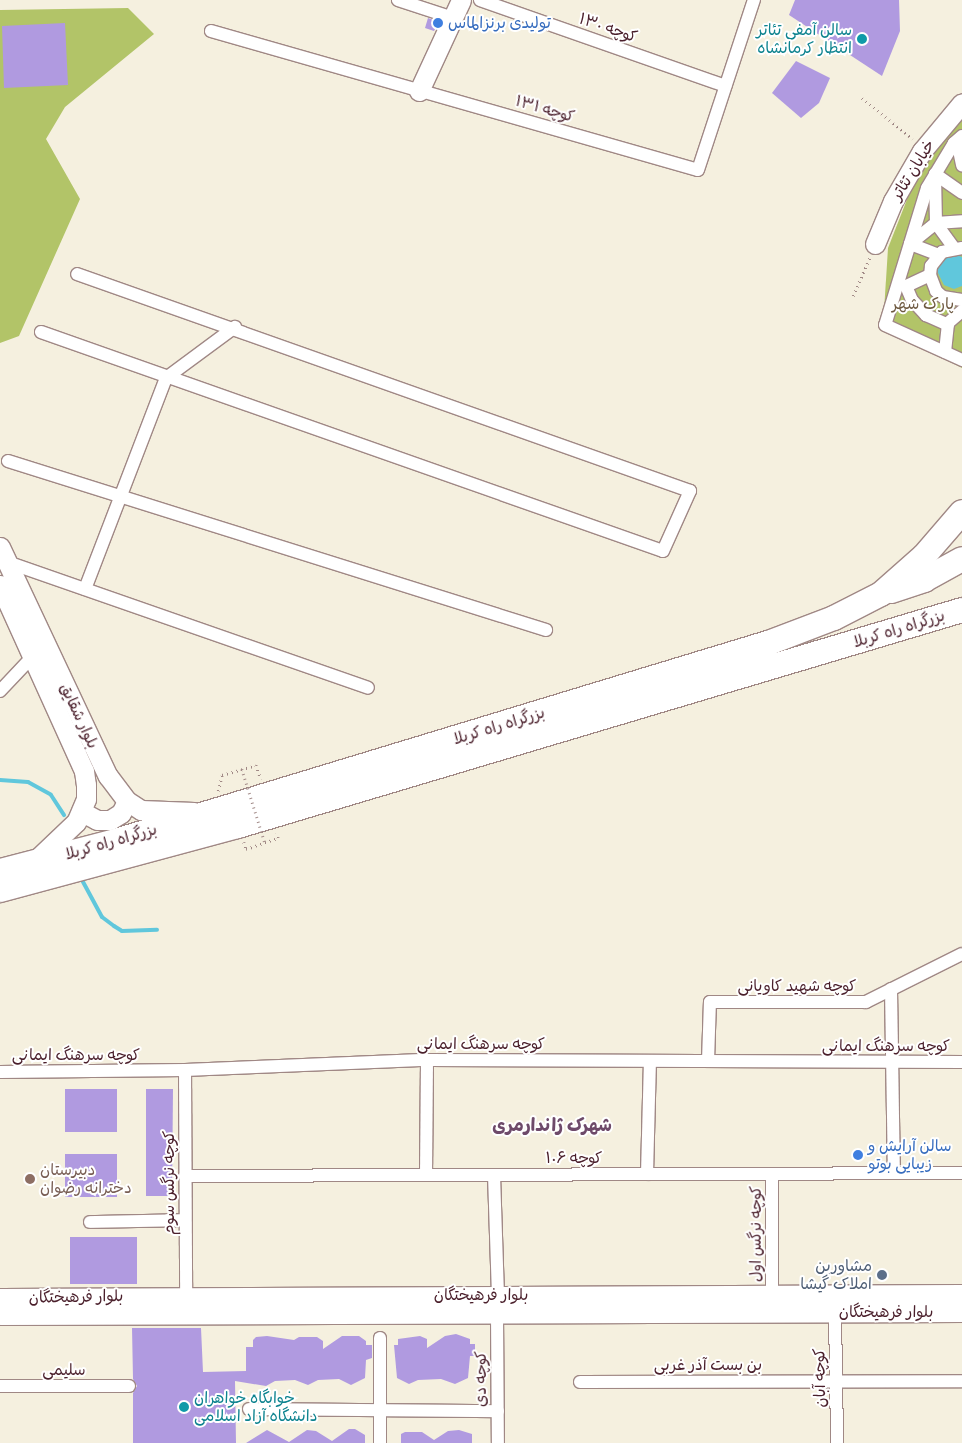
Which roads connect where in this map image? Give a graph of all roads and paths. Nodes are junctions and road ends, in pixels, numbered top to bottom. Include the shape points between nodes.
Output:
1 (398, 0) edge
2 (461, 0) edge
3 (480, 0) edge
4 (754, 0) edge
5 (453, 18) junction
6 (211, 31) dead end
7 (725, 86) junction
8 (419, 90) junction
9 (862, 98) dead end
10 (962, 103) edge
11 (959, 138) edge
12 (924, 148) junction
13 (962, 164) edge
14 (935, 174) junction
15 (962, 192) edge
16 (962, 221) edge
17 (936, 224) junction
18 (875, 244) joint
19 (910, 244) junction
20 (958, 248) edge
21 (939, 254) junction
22 (77, 274) dead end
23 (930, 275) junction
24 (901, 287) junction
25 (853, 296) dead end
26 (958, 300) edge
27 (955, 317) edge
28 (235, 327) junction
29 (41, 332) dead end
30 (945, 352) junction
31 (962, 360) edge
32 (166, 378) junction
33 (3, 460) edge
34 (119, 496) junction
35 (962, 512) edge
36 (4, 554) edge
37 (962, 559) edge
38 (0, 585) edge
39 (85, 589) junction
40 (881, 594) junction
41 (962, 610) edge
42 (546, 630) dead end
43 (33, 656) junction
44 (368, 688) dead end
45 (0, 691) edge
46 (256, 764) dead end
47 (242, 769) junction
48 (222, 775) dead end
49 (127, 801) junction
50 (82, 812) junction
51 (213, 812) junction
52 (278, 838) dead end
53 (265, 843) junction
54 (246, 849) dead end
55 (32, 864) junction
56 (0, 871) edge
57 (0, 890) edge
58 (962, 954) edge
59 (891, 989) junction
60 (427, 1060) junction
61 (650, 1061) junction
62 (708, 1061) junction
63 (892, 1062) junction
64 (962, 1062) edge
65 (185, 1070) junction
66 (0, 1072) edge
67 (894, 1173) junction
68 (962, 1173) edge
69 (647, 1174) junction
70 (772, 1174) junction
71 (426, 1175) junction
72 (494, 1175) junction
73 (185, 1176) junction
74 (186, 1220) junction
75 (90, 1222) dead end
76 (962, 1294) edge
77 (498, 1295) junction
78 (772, 1295) junction
79 (186, 1296) junction
80 (0, 1298) edge
81 (835, 1312) junction
82 (962, 1312) edge
83 (497, 1314) junction
84 (0, 1315) edge
85 (380, 1338) dead end
86 (836, 1381) junction
87 (962, 1381) edge
88 (580, 1382) dead end
89 (0, 1386) edge
90 (129, 1386) dead end
91 (250, 1409) dead end
92 (380, 1410) junction
93 (498, 1411) junction
94 (380, 1443) edge
95 (498, 1443) edge
96 (836, 1443) edge

1 - 5 street
2 - 5 main road
3 - 7 street, کوچه ۱۳۰
4 - 7 street, کوچه ۱۳۱
5 - 8 main road
6 - 8 street, کوچه ۱۳۱
7 - 8 street, کوچه ۱۳۱ via 698,170
9 - 12 path
10 - 12 main road, خیابان تئاتر
11 - 13 street
11 - 14 street
12 - 18 main road, خیابان تئاتر via 893,201
14 - 15 street
14 - 17 street
14 - 19 street via 927,188
16 - 17 street
17 - 19 street
17 - 20 street
18 - 25 path
19 - 21 street
19 - 24 street
20 - 21 street
21 - 23 street
22 - 28 street
23 - 24 street
23 - 26 street via 936,291
24 - 27 street via 926,315
24 - 30 street via 885,325
26 - 27 street
27 - 30 street
28 - 32 street
28 - 32 street via 690,491 663,552
29 - 32 street
30 - 31 street
32 - 34 street
33 - 34 street
34 - 39 street
34 - 42 street
35 - 40 highway, بزرگراه راه کربلا via 924,556
36 - 39 street
36 - 49 main road, بلوار شقایق via 100,760
37 - 40 highway via 924,580
38 - 43 main road, بلوار شقایق
39 - 44 street
40 - 51 highway, بزرگراه راه کربلا via 834,618 771,642
41 - 57 highway, بزرگراه راه کربلا via 238,826
43 - 45 street
43 - 50 main road, بلوار شقایق via 84,771 86,799
46 - 47 path
47 - 48 path
47 - 53 path, bridge
49 - 50 main road via 120,813 110,820 97,820
49 - 51 main road via 141,810
50 - 55 main road via 76,822
51 - 55 highway, بزرگراه راه کربلا
52 - 53 path
53 - 54 path
55 - 56 highway, بزرگراه راه کربلا
58 - 59 street, کوچه شهید کاویانی
59 - 62 street, کوچه شهید کاویانی via 866,1002 710,1002
59 - 63 street
60 - 61 street, کوچه سرهنگ ایمانی
60 - 65 street, کوچه سرهنگ ایمانی
60 - 71 street
61 - 62 street, کوچه سرهنگ ایمانی
61 - 69 street
62 - 63 street, کوچه سرهنگ ایمانی
63 - 64 street, کوچه سرهنگ ایمانی
63 - 67 street
65 - 66 street, کوچه سرهنگ ایمانی
65 - 73 street, کوچه نرگس سوم
67 - 68 street, کوچه ۱۰۶
67 - 70 street, کوچه ۱۰۶
69 - 70 street, کوچه ۱۰۶
69 - 72 street, کوچه ۱۰۶
70 - 78 street, کوچه نرگس اول
71 - 72 street, کوچه ۱۰۶
71 - 73 street, کوچه ۱۰۶
72 - 77 street
73 - 74 street, کوچه نرگس سوم
74 - 75 street
74 - 79 street, کوچه نرگس سوم
76 - 78 main road, بلوار فرهیختگان
77 - 78 main road, بلوار فرهیختگان
77 - 79 main road, بلوار فرهیختگان
79 - 80 main road, بلوار فرهیختگان
81 - 82 main road, بلوار فرهیختگان
81 - 83 main road, بلوار فرهیختگان
81 - 86 street, کوچه آبان
83 - 84 main road, بلوار فرهیختگان
83 - 93 street, کوچه دی
85 - 92 street
86 - 87 street, بن بست آذر غربی
86 - 88 street, بن بست آذر غربی
86 - 96 street, کوچه آبان
89 - 90 street, سلیمی
91 - 92 street
92 - 93 street
92 - 94 street
93 - 95 street, کوچه دی

